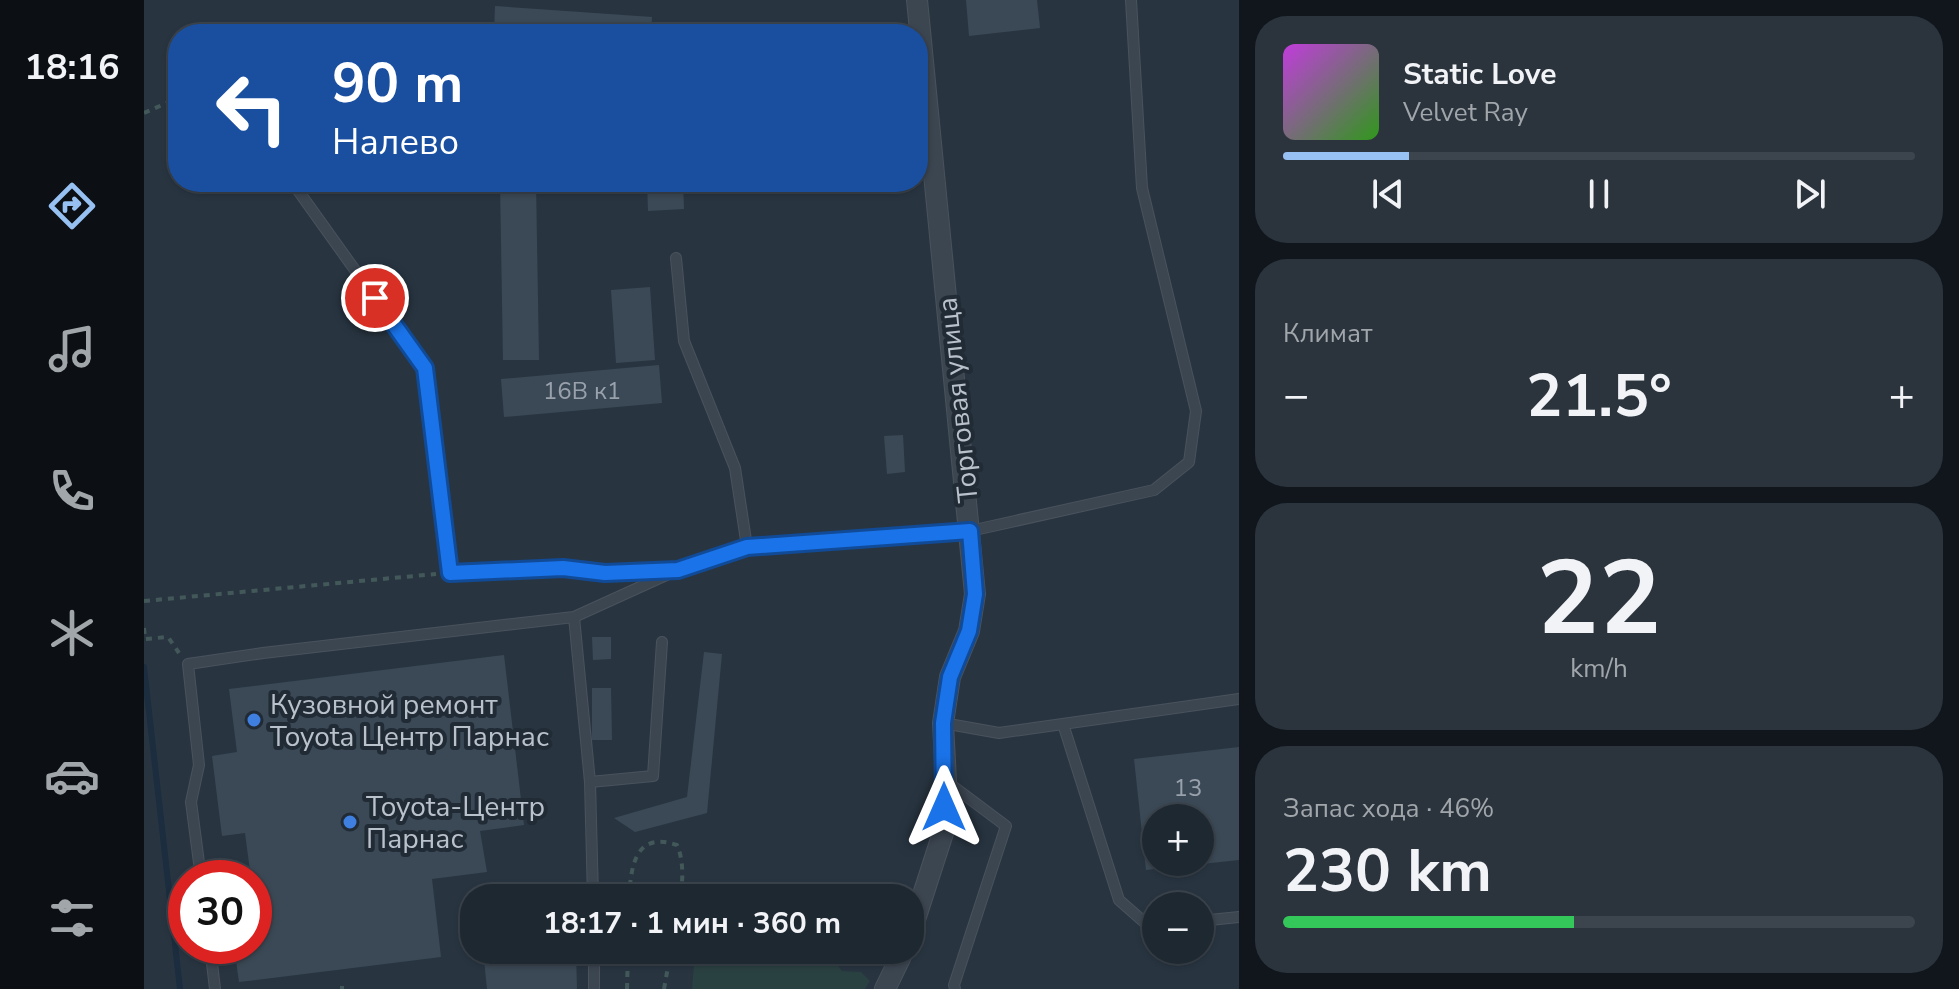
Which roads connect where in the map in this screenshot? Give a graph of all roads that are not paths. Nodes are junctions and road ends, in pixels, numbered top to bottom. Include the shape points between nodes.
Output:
1 (917, 0) edge
2 (1131, 0) edge
3 (919, 24) edge
4 (928, 110) edge
5 (299, 192) edge
6 (676, 258) dead end
7 (970, 531) junction
8 (747, 547) junction
9 (678, 570) junction
10 (574, 617) junction
11 (662, 642) dead end
12 (1239, 699) edge
13 (943, 723) junction
14 (1063, 724) junction
15 (946, 781) junction
16 (590, 782) junction
17 (199, 860) edge
18 (593, 884) edge
19 (924, 892) edge
20 (1239, 917) edge
21 (1142, 920) edge
22 (1214, 920) edge
23 (212, 964) edge
24 (594, 964) edge
25 (897, 964) edge
26 (215, 989) edge
27 (594, 989) edge
28 (885, 989) edge
29 (955, 989) edge

1 - 3 street, Торговая улица
2 - 7 lane via 1142,188 1196,411 1189,462 1154,490
4 - 7 street, Торговая улица
5 - 9 lane via 425,368 450,573
6 - 8 lane via 684,341 735,468
7 - 8 lane
7 - 13 street, Торговая улица via 975,594 969,631 950,677
8 - 9 lane
9 - 10 lane
10 - 16 lane
10 - 17 lane via 188,664 199,765 191,802
11 - 16 lane via 653,776
12 - 14 lane
13 - 14 lane via 999,733
13 - 15 street, Торговая улица
14 - 21 lane via 1119,900
15 - 19 street, Торговая улица via 943,833
15 - 29 lane via 1006,826
16 - 18 lane
20 - 22 lane
23 - 26 lane
24 - 27 lane
25 - 28 street

